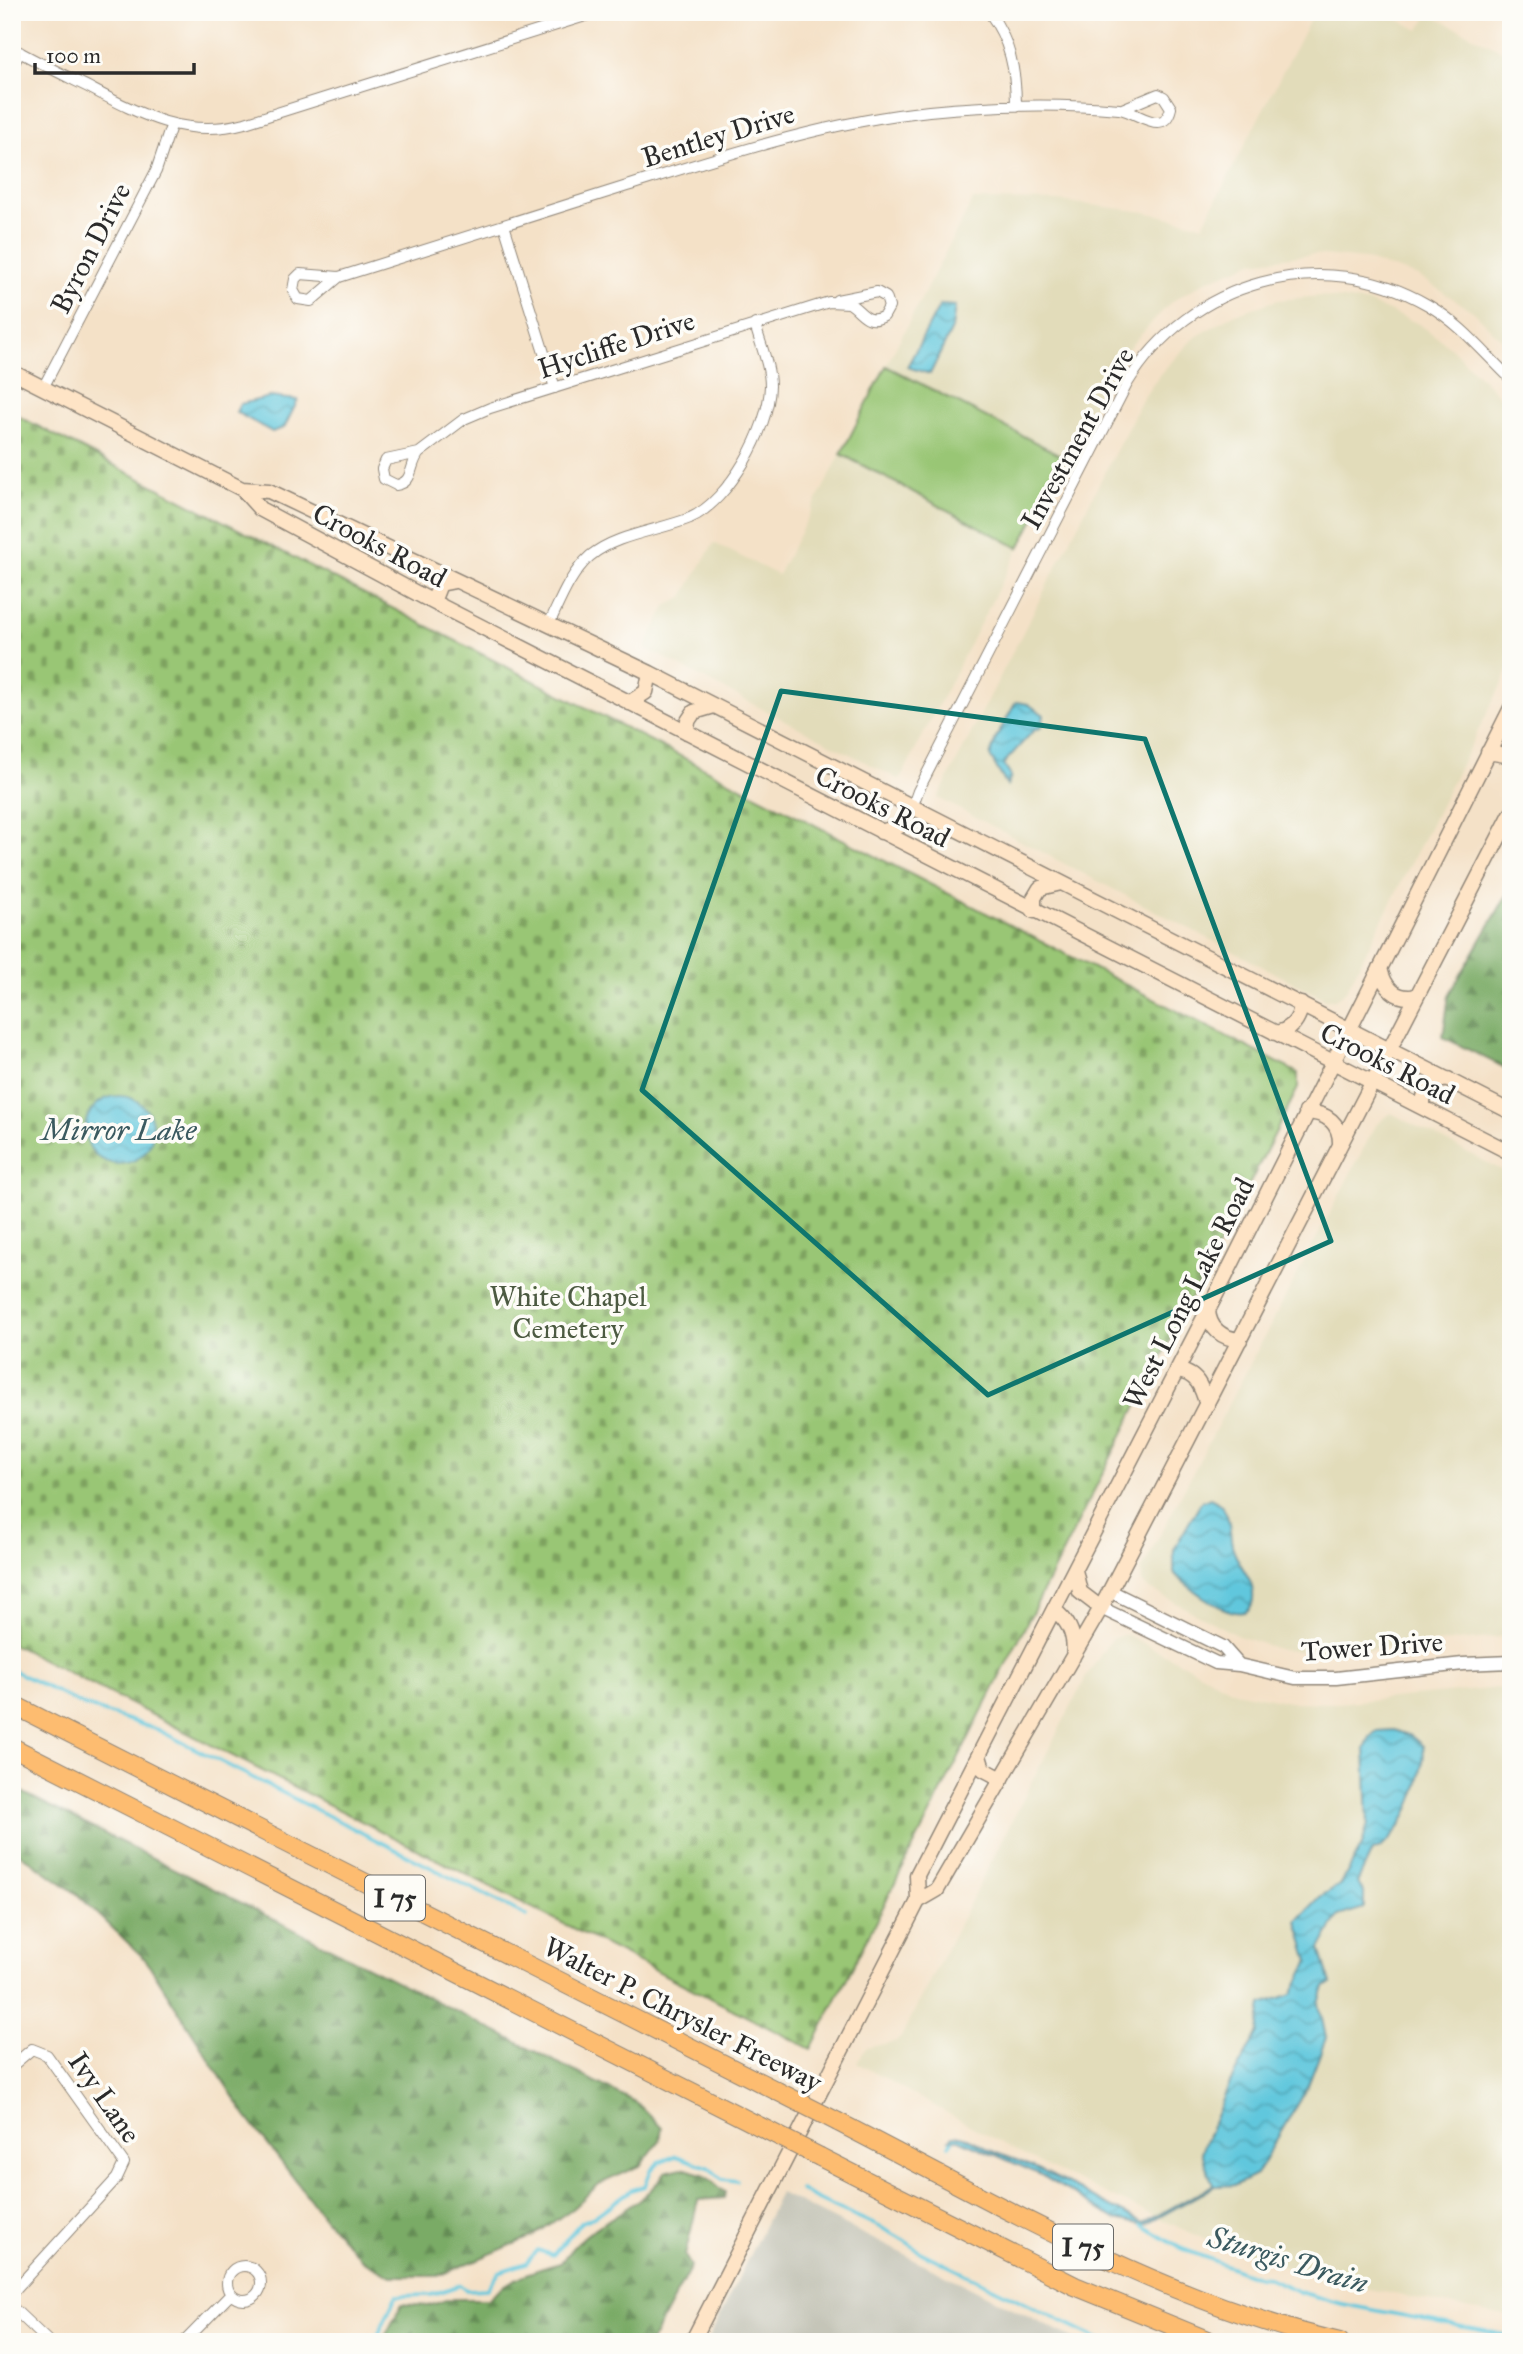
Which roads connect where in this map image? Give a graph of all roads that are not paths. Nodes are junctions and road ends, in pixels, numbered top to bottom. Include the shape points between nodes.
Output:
1 (598, 12) edge
2 (989, 12) edge
3 (16, 50) edge
4 (12, 67) edge
5 (1016, 105) junction
6 (1122, 109) junction
7 (172, 126) junction
8 (504, 225) junction
9 (339, 277) dead end
10 (837, 300) junction
11 (755, 324) junction
12 (12, 372) edge
13 (1511, 379) edge
14 (555, 387) junction
15 (43, 388) junction
16 (419, 453) dead end
17 (242, 489) junction
18 (456, 581) junction
19 (433, 602) junction
20 (549, 624) junction
21 (650, 673) junction
22 (629, 703) junction
23 (714, 706) junction
24 (1511, 708) edge
25 (687, 732) junction
26 (1488, 752) junction
27 (1511, 756) edge
28 (912, 808) junction
29 (1511, 814) edge
30 (881, 832) junction
31 (1062, 883) junction
32 (1034, 911) junction
33 (1380, 968) junction
34 (1417, 996) junction
35 (1301, 1004) junction
36 (1350, 1029) junction
37 (1275, 1033) junction
38 (1390, 1049) junction
39 (1333, 1062) junction
40 (1448, 1079) junction
41 (1373, 1082) junction
42 (1423, 1108) junction
43 (1306, 1112) junction
44 (1511, 1112) edge
45 (1340, 1146) junction
46 (1511, 1153) edge
47 (1208, 1310) junction
48 (1240, 1340) junction
49 (1177, 1371) junction
50 (1207, 1405) junction
51 (1074, 1570) junction
52 (1110, 1591) junction
53 (1101, 1608) junction
54 (1054, 1610) junction
55 (1073, 1658) junction
56 (1511, 1662) edge
57 (1239, 1665) junction
58 (12, 1704) edge
59 (12, 1747) edge
60 (979, 1756) junction
61 (1002, 1779) junction
62 (918, 1901) junction
63 (12, 2066) edge
64 (12, 2293) edge
65 (231, 2294) dead end
66 (12, 2308) edge
67 (50, 2342) edge
68 (184, 2342) edge
69 (692, 2342) edge
70 (1212, 2342) edge
71 (1340, 2342) edge

1 - 7 street via 237,125 206,130
2 - 5 street via 1012,61
3 - 4 street
3 - 7 street
5 - 6 street, Bentley Drive
5 - 8 street, Bentley Drive via 929,111 831,126
6 - 6 street, Bentley Drive via 1153,123 1165,120 1171,108 1157,94
7 - 15 street, Byron Drive via 156,171
8 - 9 street, Bentley Drive
8 - 14 street
10 - 10 street, Hycliffe Drive via 877,292 886,297 889,307 884,316 869,320 849,303
10 - 11 street, Hycliffe Drive
11 - 14 street, Hycliffe Drive
11 - 20 street via 770,379 767,408 726,490 701,513 593,555 572,578
12 - 15 main road, Crooks Road
13 - 28 street, Investment Drive via 1440,312 1407,294 1363,279 1312,274 1268,279 1230,292 1189,315 1150,350 1127,384
14 - 16 street, Hycliffe Drive via 464,419
15 - 17 main road, Crooks Road
17 - 18 main road, Crooks Road via 269,491
17 - 19 main road, Crooks Road via 260,509
18 - 19 main road via 440,584
18 - 20 main road, Crooks Road
19 - 22 main road, Crooks Road
20 - 21 main road, Crooks Road
21 - 22 main road via 646,692
21 - 23 main road, Crooks Road
22 - 25 main road, Crooks Road
23 - 25 main road via 694,712
23 - 28 main road, Crooks Road
24 - 26 main road, West Long Lake Road
25 - 30 main road, Crooks Road
26 - 27 main road
26 - 33 main road, West Long Lake Road
28 - 30 main road via 900,826
28 - 31 main road, Crooks Road
29 - 34 main road, West Long Lake Road
30 - 32 main road, Crooks Road
31 - 32 main road via 1040,888
31 - 35 main road, Crooks Road
32 - 37 main road, Crooks Road
33 - 34 main road via 1392,992
33 - 36 main road, West Long Lake Road
34 - 38 main road, West Long Lake Road
35 - 36 main road, Crooks Road
35 - 37 main road via 1294,1024
36 - 38 main road, Crooks Road
36 - 39 main road, West Long Lake Road
37 - 39 main road, Crooks Road
38 - 40 main road, Crooks Road
38 - 41 main road, West Long Lake Road
39 - 41 main road, Crooks Road
39 - 43 main road, West Long Lake Road
40 - 42 main road via 1430,1087
40 - 44 main road, Crooks Road
41 - 42 main road, Crooks Road
41 - 45 main road, West Long Lake Road
42 - 46 main road, Crooks Road
43 - 45 main road via 1333,1121
43 - 47 main road, West Long Lake Road
45 - 48 main road, West Long Lake Road
47 - 48 main road via 1218,1332
47 - 49 main road, West Long Lake Road
48 - 50 main road, West Long Lake Road
49 - 50 main road via 1196,1380
49 - 51 main road, West Long Lake Road
50 - 52 main road, West Long Lake Road
51 - 53 main road via 1080,1592
51 - 54 main road, West Long Lake Road
52 - 53 main road, West Long Lake Road
52 - 57 street, Tower Drive via 1223,1647
53 - 55 main road, West Long Lake Road
53 - 57 street, Tower Drive via 1216,1663
54 - 55 main road via 1070,1628
54 - 60 main road, West Long Lake Road
55 - 61 main road, West Long Lake Road
56 - 57 street, Tower Drive via 1314,1679
58 - 71 highway, Walter P. Chrysler Freeway / I 75, bridge via 1103,2257 1198,2297
59 - 70 highway, I 75, bridge via 1075,2286
60 - 61 main road via 983,1769
60 - 62 main road, West Long Lake Road via 917,1875
61 - 62 main road, West Long Lake Road via 937,1890
62 - 69 main road, West Long Lake Road
63 - 64 street, Ivy Lane via 32,2049 47,2055 124,2163 117,2178
65 - 68 street
66 - 67 street

